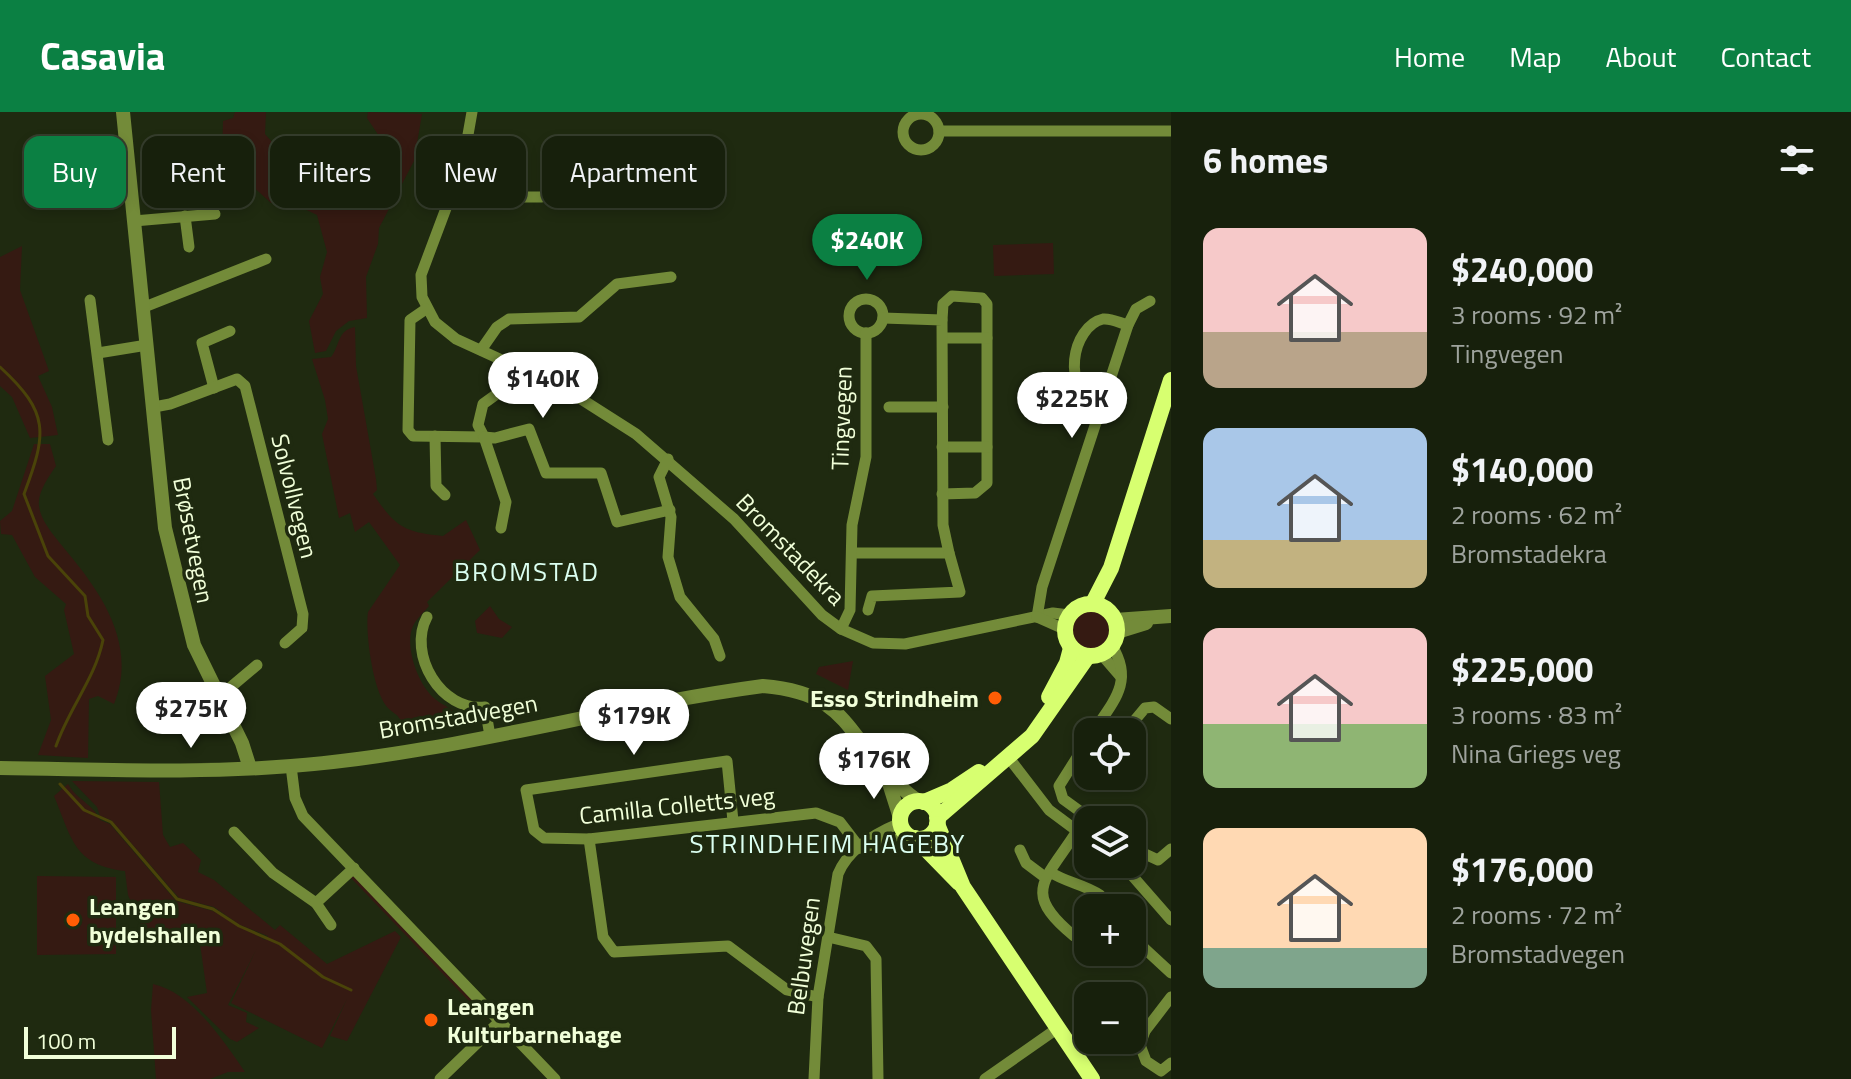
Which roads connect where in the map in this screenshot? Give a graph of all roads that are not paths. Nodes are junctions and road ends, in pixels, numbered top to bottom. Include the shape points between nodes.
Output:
1 (123, 112) edge
2 (472, 112) edge
3 (939, 131) dead end
4 (1171, 131) edge
5 (469, 136) edge
6 (446, 208) edge
7 (215, 214) dead end
8 (185, 216) junction
9 (134, 221) junction
10 (189, 247) dead end
11 (266, 259) dead end
12 (671, 277) dead end
13 (90, 300) dead end
14 (1150, 301) dead end
15 (142, 308) junction
16 (426, 309) junction
17 (883, 318) junction
18 (942, 320) junction
19 (1128, 325) junction
20 (230, 331) dead end
21 (866, 333) junction
22 (944, 338) junction
23 (987, 338) junction
24 (147, 345) junction
25 (481, 350) junction
26 (98, 353) junction
27 (519, 368) junction
28 (1171, 380) edge
29 (214, 388) junction
30 (154, 407) junction
31 (889, 407) dead end
32 (943, 407) junction
33 (1101, 407) junction
34 (1166, 409) edge
35 (435, 436) junction
36 (484, 437) junction
37 (108, 440) dead end
38 (942, 447) junction
39 (987, 447) junction
40 (668, 459) junction
41 (942, 494) junction
42 (445, 495) dead end
43 (670, 510) junction
44 (501, 528) dead end
45 (852, 553) junction
46 (949, 553) junction
47 (868, 610) dead end
48 (1171, 616) edge
49 (427, 617) dead end
50 (1037, 617) junction
51 (1066, 622) junction
52 (841, 629) junction
53 (1105, 631) junction
54 (285, 643) dead end
55 (1071, 648) junction
56 (720, 656) dead end
57 (257, 665) dead end
58 (219, 697) junction
59 (1104, 718) edge
60 (1137, 718) edge
61 (1171, 719) edge
62 (490, 736) junction
63 (1009, 758) junction
64 (1074, 762) edge
65 (291, 766) junction
66 (0, 768) edge
67 (243, 768) junction
68 (886, 773) junction
69 (921, 802) junction
70 (1074, 807) edge
71 (733, 821) junction
72 (937, 821) junction
73 (906, 829) junction
74 (1074, 829) edge
75 (234, 832) dead end
76 (1074, 836) edge
77 (589, 839) junction
78 (860, 848) junction
79 (1171, 849) edge
80 (1020, 850) dead end
81 (1146, 854) edge
82 (354, 868) junction
83 (1048, 875) junction
84 (1134, 878) edge
85 (963, 887) junction
86 (1098, 894) edge
87 (316, 903) junction
88 (1171, 920) edge
89 (331, 925) dead end
90 (1074, 936) dead end
91 (828, 937) junction
92 (1146, 950) edge
93 (1171, 973) edge
94 (818, 997) junction
95 (1171, 997) edge
96 (499, 1022) junction
97 (1058, 1028) junction
98 (1146, 1030) edge
99 (1143, 1054) edge
100 (1171, 1063) edge
101 (440, 1079) edge
102 (555, 1079) edge
103 (814, 1079) edge
104 (878, 1079) edge
105 (985, 1079) edge
106 (1092, 1079) edge

1 - 9 street, Brøsetvegen
2 - 5 street
3 - 4 street
6 - 16 street via 421,275
7 - 8 street
8 - 9 street
8 - 10 street
9 - 15 street, Brøsetvegen
11 - 15 street
12 - 25 street via 617,284 579,317 509,319
13 - 26 street
14 - 19 street via 1136,309
15 - 24 street, Brøsetvegen
16 - 25 street, Bromstadekra via 448,334
16 - 35 street via 410,320 408,430 413,436
17 - 18 street, Tingvegen
17 - 21 street, Tingvegen via 878,328
17 - 21 street, Tingvegen via 873,301 854,305 851,323
18 - 22 street
18 - 23 street via 952,296 982,298 987,304
19 - 33 street
19 - 33 street via 1108,319 1097,322 1075,359 1079,389
20 - 29 street via 202,343
21 - 45 street, Tingvegen via 867,445 853,514
22 - 23 street
22 - 32 street
23 - 39 street
24 - 26 street
24 - 30 street, Brøsetvegen
25 - 27 street, Bromstadekra
26 - 37 street
27 - 36 street via 508,386 483,404 478,425
27 - 40 street, Bromstadekra via 591,404
28 - 34 main road
29 - 30 street, Solvollvegen
29 - 54 street, Solvollvegen via 237,379 245,386 303,614 302,628
30 - 58 street, Brøsetvegen via 172,563 194,645
31 - 32 street, Tingvegen
32 - 38 street
33 - 50 street
34 - 53 main road via 1111,568
35 - 36 street
35 - 42 street via 436,486
36 - 43 street via 529,429 546,473 598,471 620,523
36 - 44 street via 506,502
38 - 39 street
38 - 41 street
39 - 41 street via 984,488
40 - 43 street via 659,477
40 - 52 street, Bromstadekra
41 - 46 street
43 - 56 street via 668,557 680,597 714,639
45 - 46 street
45 - 52 street, Tingvegen via 850,610
46 - 47 street via 960,592 872,596
48 - 53 street
49 - 62 street via 420,640 431,678 467,706 485,707
50 - 51 street, Bromstadekra
50 - 52 street, Bromstadekra via 895,645 863,640
51 - 53 main road via 1078,606
51 - 55 main road
53 - 55 main road
53 - 59 street via 1120,676 1118,694
53 - 63 main road via 1045,720
55 - 69 main road via 1053,691 1016,739 970,778
57 - 58 street
58 - 67 street, Brøsetvegen via 237,734
60 - 61 street via 1154,707
62 - 65 street, Bromstadvegen
62 - 68 street, Bromstadvegen via 739,689 785,688 822,701 842,715
63 - 72 main road
63 - 74 street via 1042,803
64 - 70 street via 1059,786 1063,799
65 - 67 street, Bromstadvegen
65 - 82 street via 303,816
66 - 67 street, Bromstadvegen
68 - 69 street, Bromstadvegen
68 - 73 street, Bromstadvegen
69 - 72 main road via 933,808
69 - 73 main road via 906,806
71 - 77 street, Camilla Colletts veg
71 - 77 street, Camilla Colletts veg via 727,761 526,790 534,830 544,838
71 - 78 street, Camilla Colletts veg via 816,813 840,822
72 - 73 main road via 931,834
72 - 85 main road, Bromstadvegen
73 - 78 street, Belbuvegen
73 - 85 main road, Bromstadvegen
75 - 87 street via 270,870
76 - 83 street
77 - 94 street via 603,937 614,952 728,946 782,987
78 - 91 street, Belbuvegen via 845,859 838,874
79 - 81 street via 1158,860
80 - 83 street via 1026,863
82 - 87 street
82 - 96 street
83 - 86 street
83 - 90 street via 1044,908
84 - 88 street
85 - 97 main road, Bromstadvegen
87 - 89 street
91 - 94 street, Belbuvegen
91 - 104 street via 871,948 876,959
92 - 93 street
94 - 103 street, Belbuvegen
95 - 98 street
96 - 101 street
96 - 102 street
97 - 105 street
97 - 106 main road, Bromstadvegen
99 - 100 street via 1164,1071

